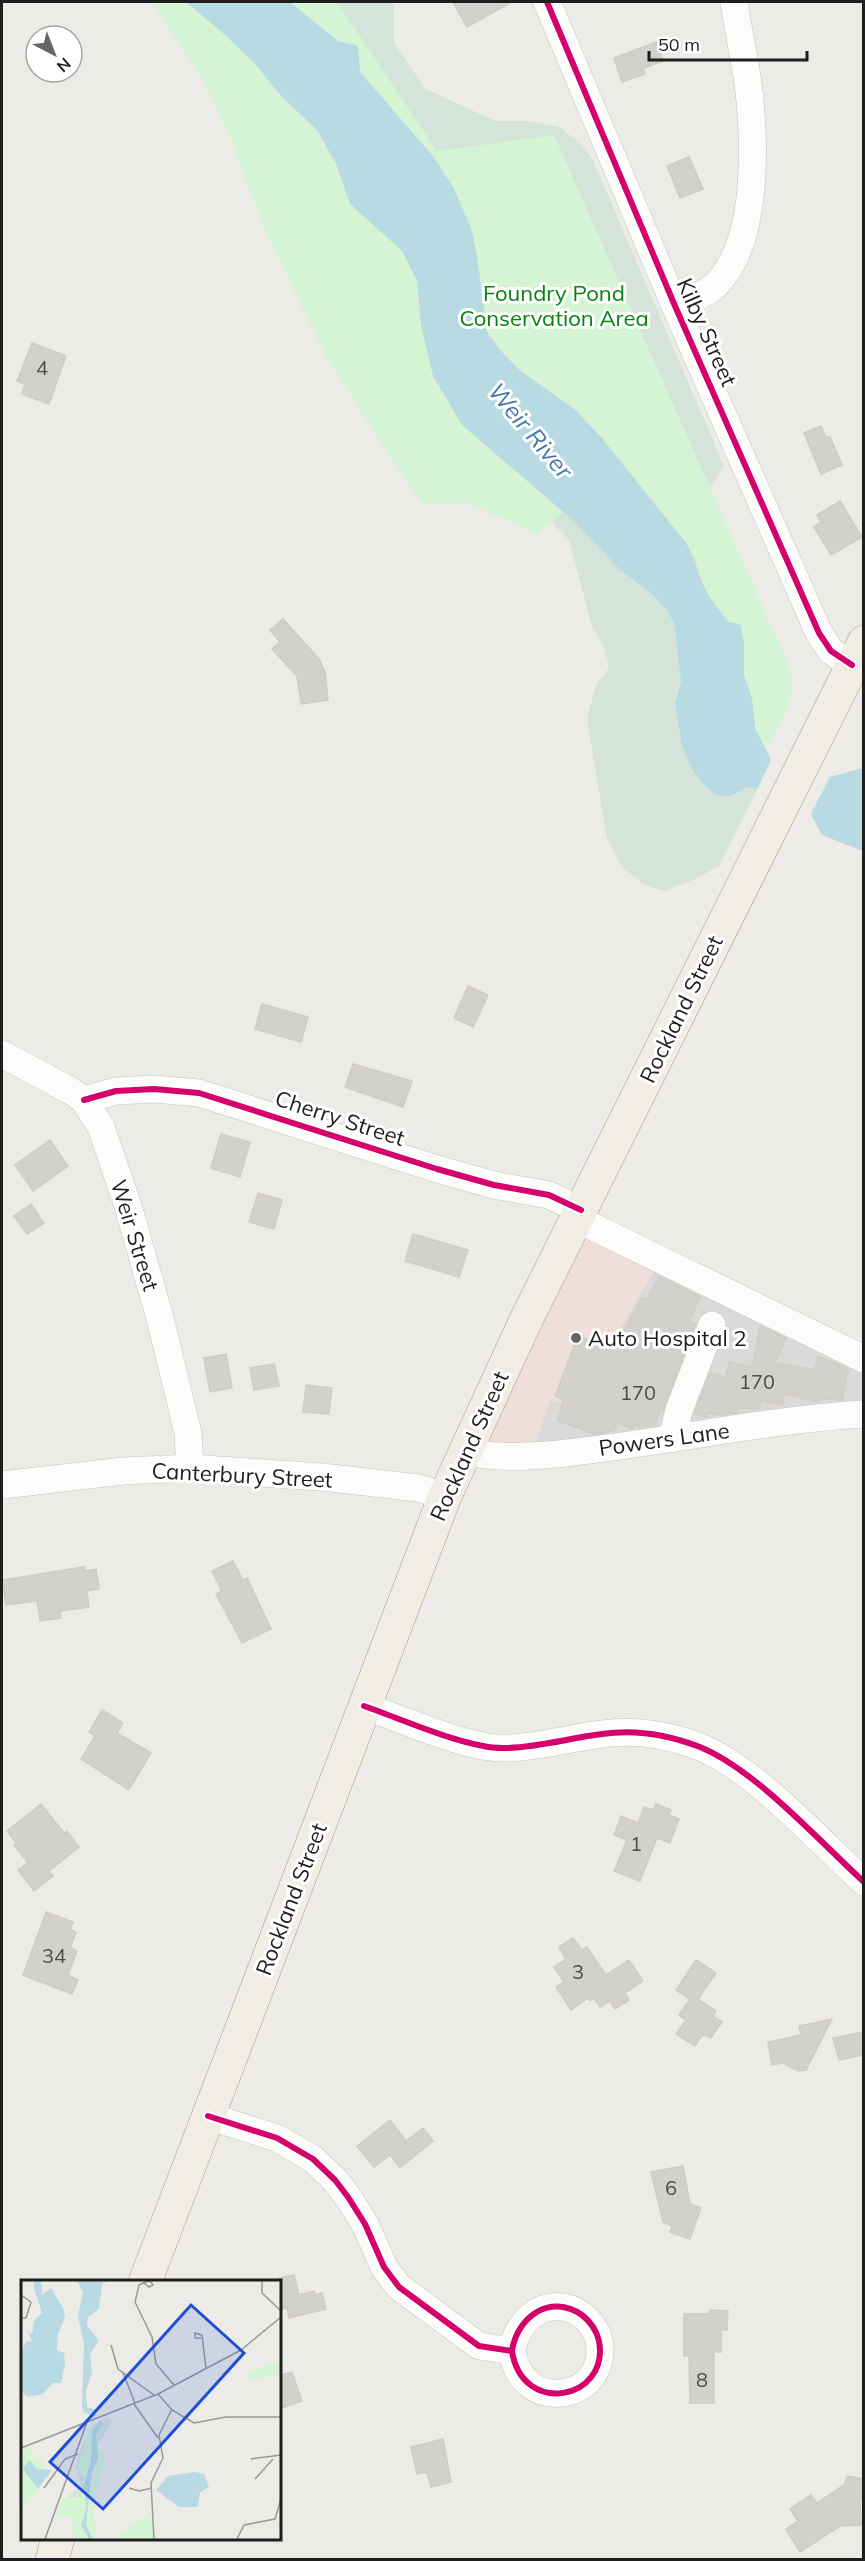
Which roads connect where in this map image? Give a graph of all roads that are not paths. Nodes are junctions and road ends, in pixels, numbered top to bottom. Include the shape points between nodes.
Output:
1 (548, 2) edge
2 (734, 2) edge
3 (675, 306) junction
4 (858, 653) edge
5 (2, 1054) edge
6 (84, 1100) junction
7 (579, 1214) junction
8 (712, 1325) dead end
9 (864, 1359) edge
10 (864, 1414) edge
11 (672, 1439) junction
12 (465, 1450) junction
13 (190, 1468) junction
14 (2, 1485) edge
15 (445, 1496) junction
16 (364, 1706) junction
17 (864, 1882) edge
18 (208, 2116) junction
19 (147, 2280) edge
20 (512, 2351) dead end
21 (57, 2540) edge
22 (52, 2559) edge

1 - 3 street, Kilby Street
2 - 3 street via 748,83 752,148 744,227 733,258 719,280 704,293
3 - 4 street, Kilby Street via 819,633 831,651
4 - 7 main road, Rockland Street
5 - 6 street, Weir Street
6 - 7 street, Cherry Street via 116,1091 199,1093 437,1169 549,1196
6 - 13 street, Weir Street via 100,1127 145,1266 188,1433
7 - 9 street, Cherry Street
7 - 12 main road, Rockland Street
8 - 11 street
10 - 11 street, Powers Lane
11 - 12 street, Powers Lane via 555,1455 482,1455
12 - 15 main road, Rockland Street
13 - 14 street, Canterbury Street
13 - 15 street, Canterbury Street via 365,1482 418,1488
15 - 16 main road, Rockland Street
16 - 17 street via 461,1740 500,1748 621,1732 655,1734 686,1742 717,1755 744,1773
16 - 18 main road, Rockland Street
18 - 19 main road, Rockland Street
18 - 20 street via 277,2138 313,2159 348,2197 384,2267 399,2287 479,2346
21 - 22 main road

